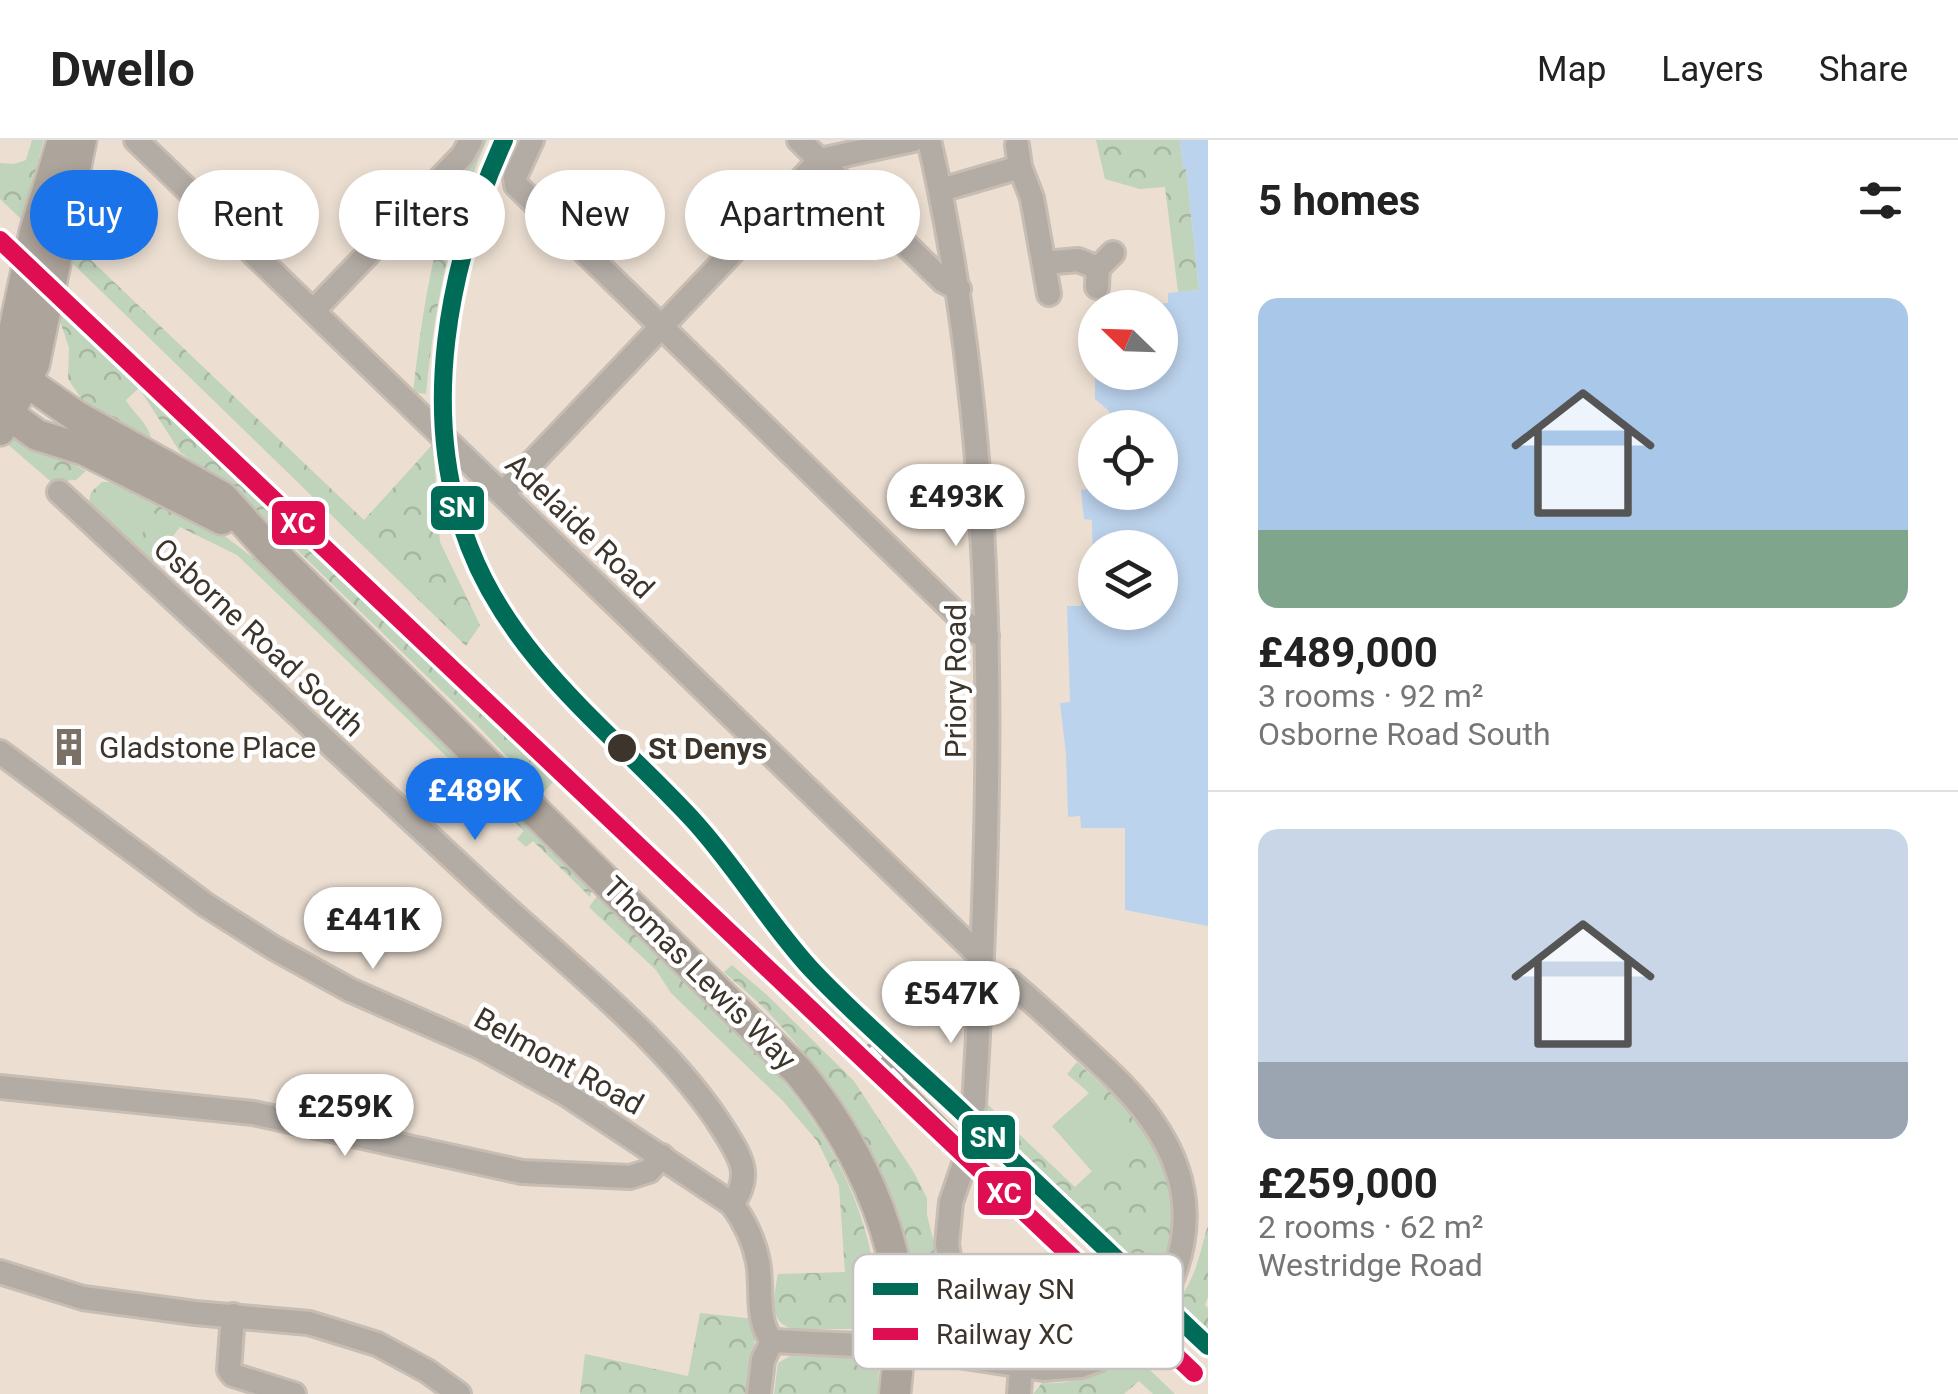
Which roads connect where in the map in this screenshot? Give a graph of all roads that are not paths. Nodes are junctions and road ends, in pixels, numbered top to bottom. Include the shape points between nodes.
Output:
1 (63, 140) edge
2 (81, 140) edge
3 (136, 140) edge
4 (471, 140) edge
5 (532, 140) edge
6 (799, 140) edge
7 (913, 140) edge
8 (929, 140) edge
9 (820, 160) junction
10 (57, 170) edge
11 (70, 170) edge
12 (940, 190) junction
13 (34, 260) edge
14 (44, 260) edge
15 (1044, 263) junction
16 (1103, 269) dead end
17 (959, 289) junction
18 (1049, 294) dead end
19 (314, 310) junction
20 (9, 320) edge
21 (661, 326) junction
22 (6, 394) edge
23 (503, 492) junction
24 (72, 494) dead end
25 (267, 547) junction
26 (987, 636) junction
27 (0, 752) edge
28 (981, 956) junction
29 (1010, 982) dead end
30 (0, 1087) edge
31 (974, 1104) dead end
32 (662, 1156) junction
33 (964, 1164) dead end
34 (732, 1204) junction
35 (888, 1254) edge
36 (949, 1254) edge
37 (1183, 1268) edge
38 (0, 1272) edge
39 (233, 1315) junction
40 (772, 1341) junction
41 (853, 1345) edge
42 (898, 1369) edge
43 (1021, 1369) edge
44 (294, 1394) edge
45 (460, 1394) edge
46 (759, 1394) edge
47 (895, 1394) edge
48 (1019, 1394) edge

1 - 10 main road
2 - 11 main road
3 - 19 street, Adelaide Road
4 - 19 street
5 - 21 street via 516,185
6 - 9 street
7 - 9 street
8 - 12 street, Priory Road
9 - 17 street via 943,281
9 - 21 street
12 - 15 street via 1018,156
12 - 17 street, Priory Road
13 - 20 main road
14 - 22 main road via 48,294 34,364
15 - 16 street via 1078,260
15 - 18 street
17 - 26 street, Priory Road via 976,424
19 - 23 street, Adelaide Road
20 - 22 main road
21 - 23 street
21 - 26 street via 975,632
22 - 25 main road, Thomas Lewis Way via 85,450
22 - 25 main road, Thomas Lewis Way via 76,416 222,497
23 - 28 street, Adelaide Road
24 - 34 street, Osborne Road South via 659,1051 708,1106 739,1160 745,1180
25 - 35 main road, Thomas Lewis Way via 770,1040 816,1094 863,1173
26 - 28 street, Priory Road
27 - 32 street, Belmont Road via 274,948 482,1048
28 - 31 street, Priory Road
29 - 37 street, bridge via 1156,1116 1187,1156 1202,1224
30 - 32 street via 253,1114 522,1172 630,1177
32 - 34 street, Belmont Road
33 - 36 street via 951,1202
34 - 40 street via 752,1238 762,1318
38 - 39 street via 83,1298
39 - 44 street via 229,1370
39 - 45 street via 308,1323 377,1344
40 - 41 street
40 - 46 street
42 - 47 main road, Thomas Lewis Way
43 - 48 street

